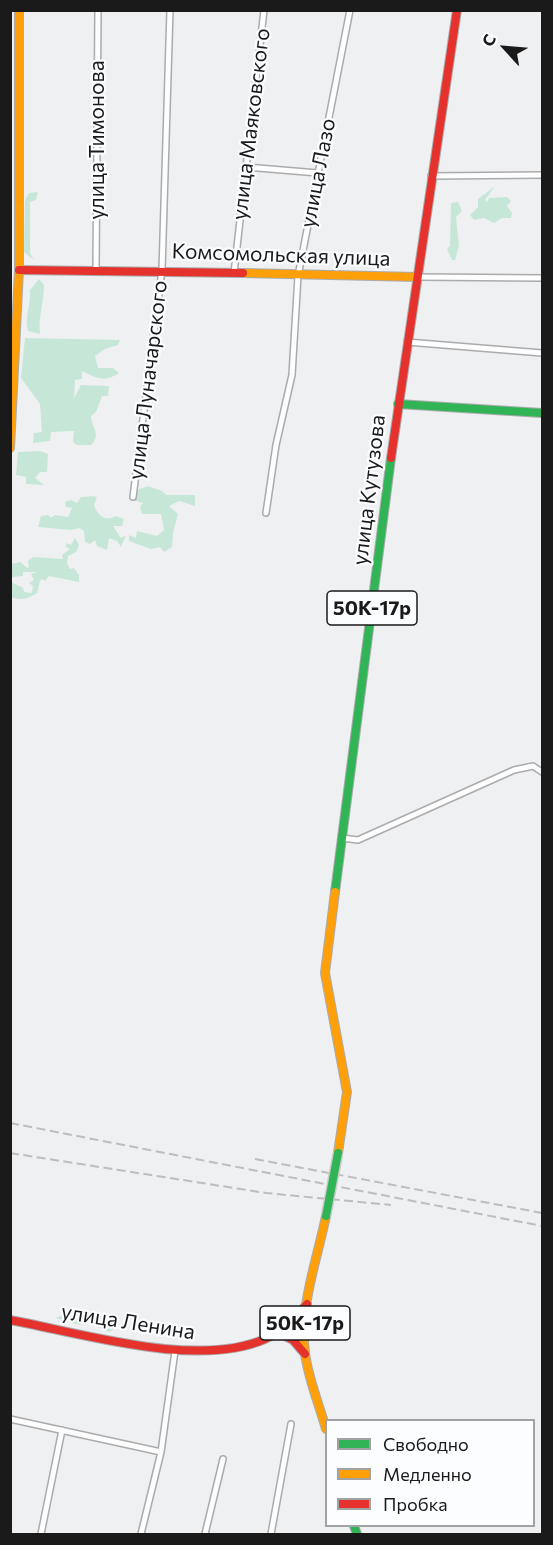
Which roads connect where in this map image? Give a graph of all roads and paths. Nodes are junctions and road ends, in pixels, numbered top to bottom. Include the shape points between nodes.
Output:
1 (19, 10) edge
2 (98, 10) edge
3 (170, 10) edge
4 (264, 10) edge
5 (350, 10) edge
6 (457, 10) edge
7 (246, 167) junction
8 (318, 173) junction
9 (543, 175) edge
10 (431, 176) junction
11 (96, 269) junction
12 (19, 270) junction
13 (162, 270) junction
14 (234, 273) junction
15 (298, 276) junction
16 (417, 277) junction
17 (543, 278) edge
18 (407, 342) junction
19 (543, 353) edge
20 (398, 404) junction
21 (543, 413) edge
22 (10, 448) edge
23 (133, 497) dead end
24 (267, 513) dead end
25 (543, 772) edge
26 (342, 838) junction
27 (307, 1304) junction
28 (10, 1320) edge
29 (302, 1332) junction
30 (287, 1333) junction
31 (175, 1351) junction
32 (305, 1354) junction
33 (10, 1419) edge
34 (325, 1422) edge
35 (291, 1424) dead end
36 (63, 1430) junction
37 (161, 1452) junction
38 (223, 1459) dead end
39 (41, 1534) edge
40 (141, 1534) edge
41 (206, 1534) edge
42 (271, 1534) edge

1 - 12 main road
2 - 11 street, улица Тимонова
3 - 13 street, улица Луначарского
4 - 7 street, улица Маяковского
5 - 8 street, улица Лазо
6 - 10 main road, улица Кутузова / 50К-17р
7 - 8 street
7 - 14 street, улица Маяковского
8 - 15 street, улица Лазо
9 - 10 street
10 - 16 main road, улица Кутузова / 50К-17р
11 - 12 main road, Комсомольская улица
11 - 13 main road, Комсомольская улица
12 - 22 main road
13 - 14 main road, Комсомольская улица
13 - 23 street, улица Луначарского
14 - 15 main road, Комсомольская улица
15 - 16 main road, Комсомольская улица
15 - 24 street, улица Лазо via 292,375 276,445
16 - 17 street, Комсомольская улица
16 - 18 main road, улица Кутузова / 50К-17р
18 - 19 street
18 - 20 main road, улица Кутузова / 50К-17р
20 - 21 main road
20 - 26 main road, улица Кутузова / 50К-17р
25 - 26 street via 533,766 514,770 358,840
26 - 27 main road, улица Кутузова / 50К-17р, bridge via 325,973 346,1081 346,1110
27 - 29 main road, 50К-17р
27 - 30 main road, улица Ленина
28 - 31 main road, улица Ленина
29 - 30 main road, улица Ленина
29 - 32 main road, 50К-17р
30 - 31 main road, улица Ленина via 234,1349
30 - 32 main road
31 - 37 street
32 - 34 main road, 50К-17р
33 - 36 street
35 - 42 street
36 - 37 street
36 - 39 street
37 - 40 street
38 - 41 street

